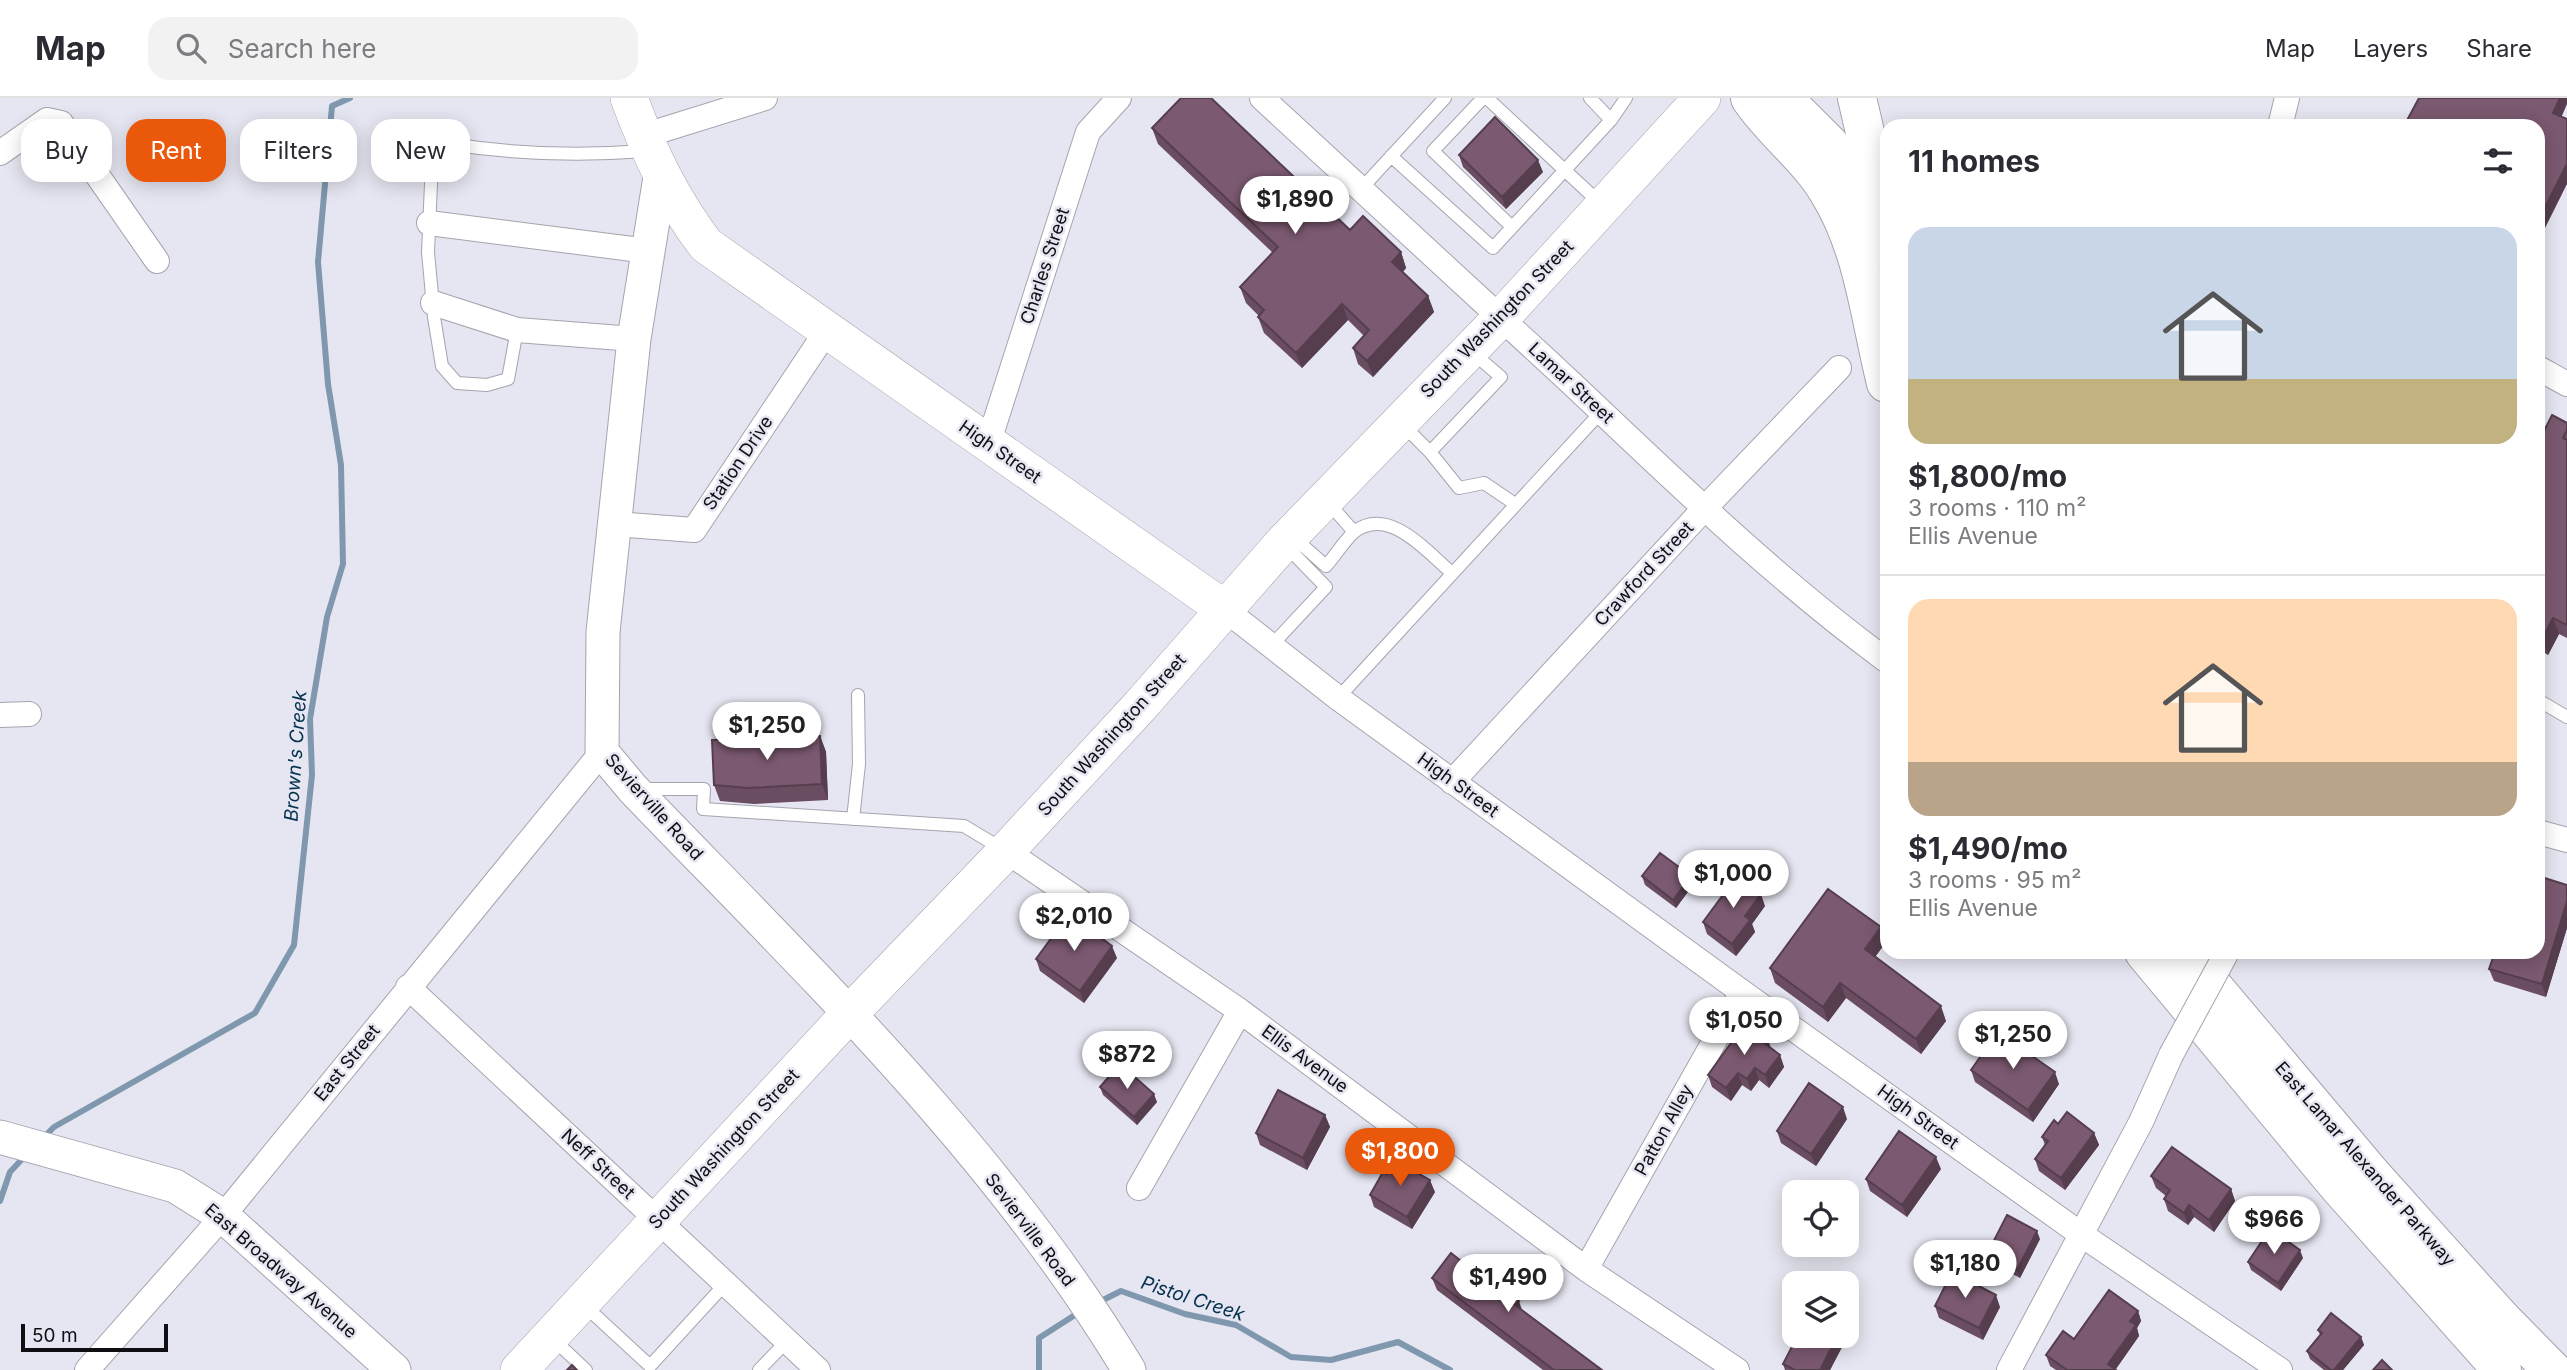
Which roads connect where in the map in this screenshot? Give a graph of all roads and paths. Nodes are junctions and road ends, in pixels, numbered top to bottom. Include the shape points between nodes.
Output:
1 (629, 98) edge
2 (765, 98) edge
3 (1119, 98) edge
4 (1262, 98) edge
5 (1445, 98) edge
6 (1590, 98) edge
7 (1626, 98) edge
8 (1702, 98) edge
9 (1750, 98) edge
10 (1783, 98) edge
11 (1857, 98) edge
12 (2287, 98) edge
13 (1490, 99) edge
14 (2282, 119) edge
15 (1611, 120) junction
16 (0, 153) edge
17 (651, 155) junction
18 (1391, 156) junction
19 (1564, 169) junction
20 (1361, 189) junction
21 (1880, 200) edge
22 (1603, 206) junction
23 (429, 223) junction
24 (1512, 227) junction
25 (648, 251) junction
26 (157, 261) dead end
27 (1875, 269) edge
28 (433, 303) junction
29 (1501, 317) junction
30 (1880, 321) edge
31 (517, 330) junction
32 (826, 331) junction
33 (634, 339) junction
34 (1469, 350) junction
35 (1839, 368) dead end
36 (2545, 372) edge
37 (2567, 384) edge
38 (1601, 412) junction
39 (1399, 421) junction
40 (988, 444) junction
41 (1430, 452) junction
42 (1325, 499) junction
43 (1515, 505) junction
44 (1703, 510) junction
45 (615, 524) junction
46 (1354, 532) junction
47 (1287, 539) junction
48 (1451, 573) junction
49 (1223, 608) junction
50 (1272, 645) junction
51 (1880, 656) edge
52 (858, 695) dead end
53 (1338, 698) junction
54 (2545, 705) edge
55 (29, 714) dead end
56 (0, 715) edge
57 (2567, 717) edge
58 (602, 752) junction
59 (1452, 782) junction
60 (634, 789) junction
61 (853, 819) junction
62 (2545, 834) edge
63 (2567, 840) edge
64 (1006, 851) junction
65 (2150, 959) edge
66 (2190, 959) edge
67 (2223, 959) edge
68 (408, 987) junction
69 (1742, 992) junction
70 (1240, 1011) junction
71 (850, 1013) junction
72 (0, 1137) edge
73 (1139, 1188) dead end
74 (223, 1216) junction
75 (659, 1220) junction
76 (2082, 1235) junction
77 (1586, 1269) junction
78 (726, 1283) junction
79 (582, 1303) junction
80 (550, 1336) junction
81 (788, 1340) junction
82 (579, 1368) edge
83 (812, 1368) edge
84 (87, 1370) edge
85 (394, 1370) edge
86 (519, 1370) edge
87 (759, 1370) edge
88 (1129, 1370) edge
89 (1737, 1370) edge
90 (2009, 1370) edge
91 (2280, 1370) edge
92 (2502, 1370) edge
93 (2552, 1370) edge

1 - 17 main road, Sevierville Road
2 - 17 street
3 - 40 street, Charles Street via 1088,132
4 - 20 street, Lamar Street
5 - 18 lane
6 - 15 lane
7 - 15 lane
8 - 22 main road, South Washington Street
9 - 27 highway via 1830,193 1856,252
10 - 27 highway via 1830,145 1866,205
11 - 21 highway
12 - 14 street
13 - 19 lane
13 - 24 lane via 1433,151
15 - 19 lane
16 - 26 street via 47,120 61,123
17 - 23 lane via 493,151 450,144 432,161
17 - 25 street, Sevierville Road
17 - 32 main road, High Street via 680,210 706,245
18 - 20 lane
18 - 24 lane via 1493,248
19 - 22 lane
19 - 24 lane
20 - 29 street, Lamar Street
22 - 29 main road, South Washington Street
23 - 25 street
23 - 28 lane
25 - 33 street, Sevierville Road
27 - 30 highway
28 - 31 street
28 - 31 lane via 442,366 457,383 487,385 508,379
29 - 34 main road, South Washington Street
29 - 38 street, Lamar Street
31 - 33 street
32 - 40 main road, High Street
32 - 45 street, Station Drive via 694,530
33 - 45 street, Sevierville Road
34 - 39 main road, South Washington Street
34 - 41 lane via 1501,377
35 - 44 street, Crawford Street
36 - 37 street
38 - 43 lane
38 - 44 street, Lamar Street
39 - 41 lane
39 - 42 main road, South Washington Street
40 - 49 main road, High Street
41 - 43 lane via 1460,488 1484,483
42 - 46 lane
42 - 47 main road, South Washington Street
43 - 48 lane
44 - 51 street, Lamar Street
44 - 59 street, Crawford Street
45 - 58 street, Sevierville Road via 603,632
46 - 47 lane via 1326,566
46 - 48 lane via 1373,523 1399,528
47 - 49 main road, South Washington Street
47 - 50 lane via 1326,587
48 - 53 lane
49 - 50 street, High Street
49 - 64 main road, South Washington Street
50 - 53 street, High Street
52 - 61 lane via 859,764
53 - 59 street, High Street
54 - 57 lane
55 - 56 street
58 - 60 street, Sevierville Road
58 - 68 street, East Street
59 - 69 street, High Street
60 - 61 lane via 704,789 703,809
60 - 71 street, Sevierville Road
61 - 64 lane via 964,826
62 - 63 street
64 - 70 street, Ellis Avenue
64 - 71 main road, South Washington Street
65 - 92 highway, East Lamar Alexander Parkway via 2339,1187
66 - 93 highway, East Lamar Alexander Parkway via 2373,1176
67 - 76 street, bridge
68 - 74 street, East Street
68 - 75 street, Neff Street
69 - 76 street, High Street
69 - 77 street, Patton Alley
70 - 73 street
70 - 77 street, Ellis Avenue
71 - 75 main road, South Washington Street
71 - 88 street, Sevierville Road via 924,1094 1053,1257
72 - 74 street, East Broadway Avenue via 176,1186
74 - 84 street, East Street
74 - 85 street, East Broadway Avenue
75 - 78 street, Neff Street
75 - 79 main road, South Washington Street
76 - 90 street
76 - 91 street, High Street
77 - 89 street, Ellis Avenue
78 - 79 lane via 650,1366
78 - 81 street, Neff Street
79 - 80 main road, South Washington Street
80 - 82 lane
80 - 86 main road, South Washington Street
81 - 83 street, Neff Street
81 - 87 lane

